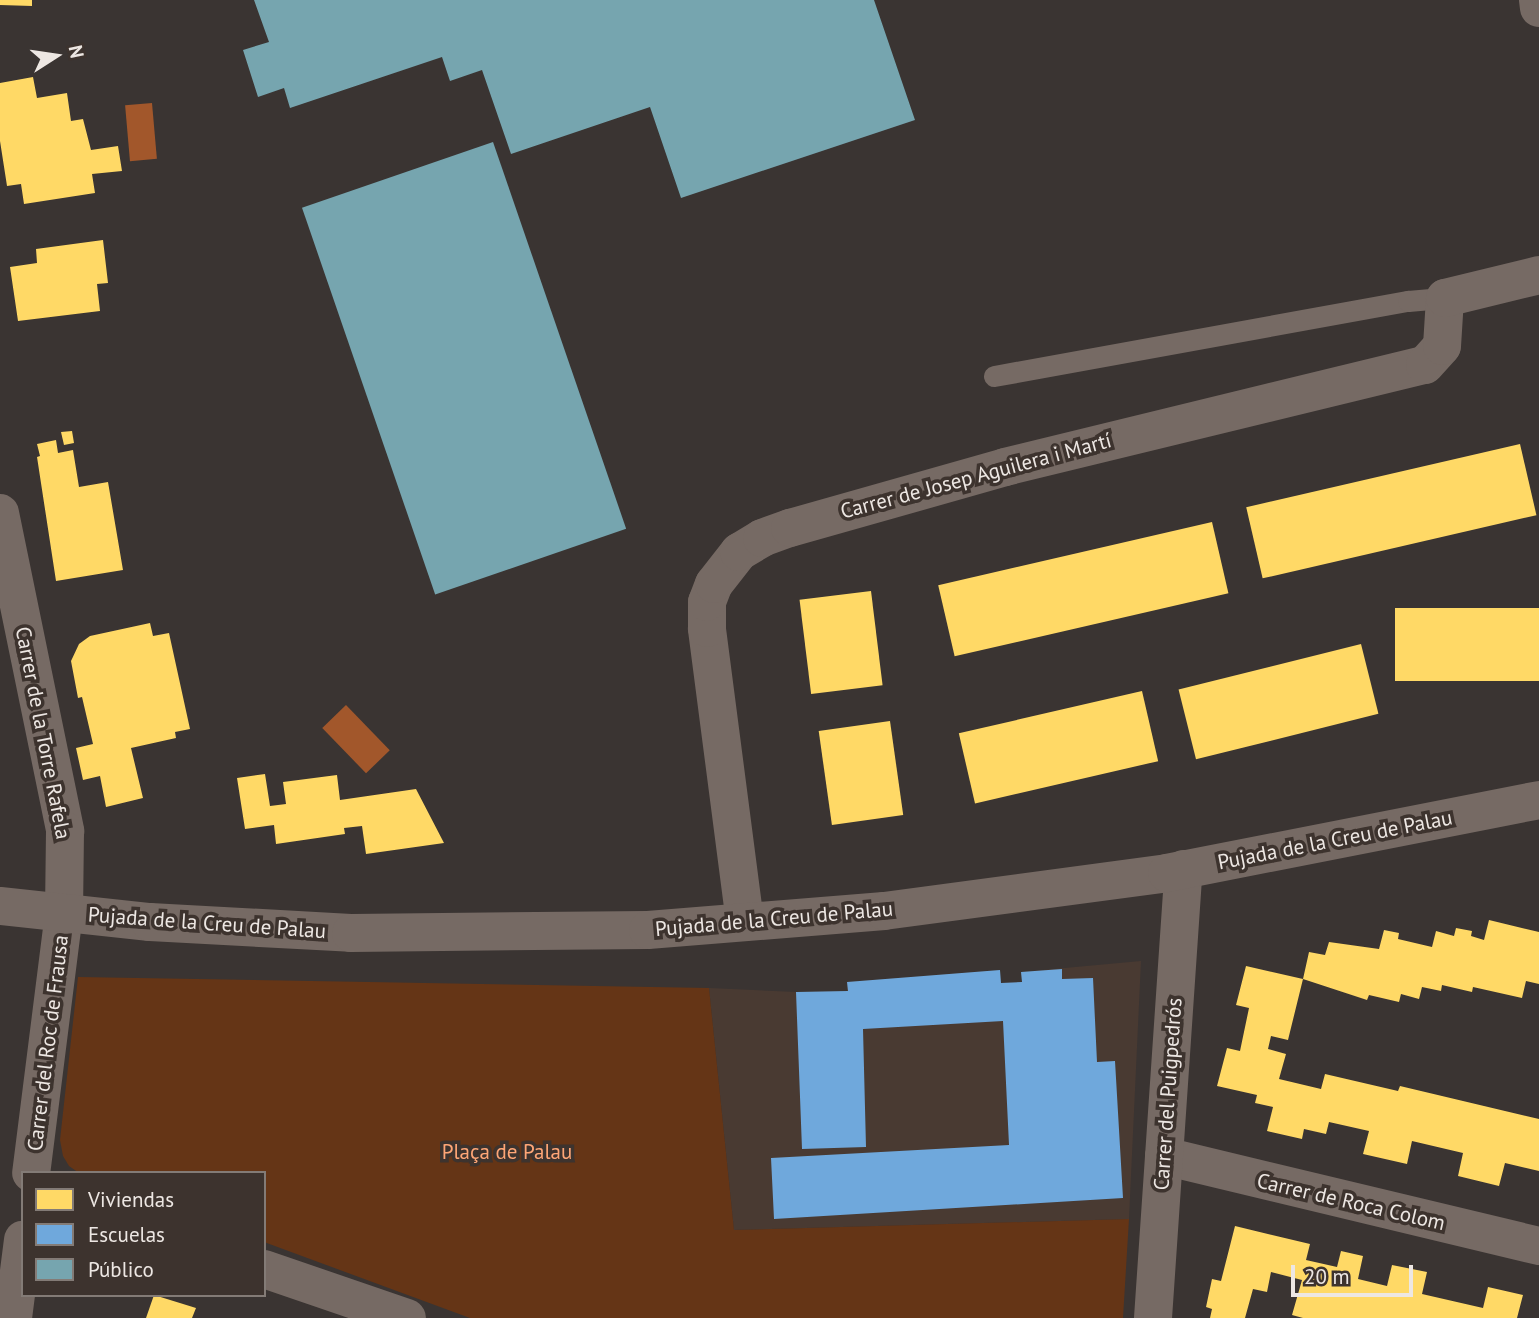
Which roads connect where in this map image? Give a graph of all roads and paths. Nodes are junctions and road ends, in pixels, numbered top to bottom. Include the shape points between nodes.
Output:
1 (1538, 0) edge
2 (1539, 8) edge
3 (1539, 275) edge
4 (1445, 298) junction
5 (994, 376) dead end
6 (1, 530) edge
7 (1539, 800) edge
8 (1184, 870) junction
9 (0, 906) edge
10 (64, 913) junction
11 (745, 922) junction
12 (1164, 1156) junction
13 (31, 1171) edge
14 (1539, 1246) edge
15 (21, 1256) edge
16 (266, 1270) edge
17 (13, 1318) edge
18 (407, 1318) edge
19 (1153, 1318) edge

1 - 2 street
3 - 4 street
4 - 5 lane
4 - 11 street, Carrer de Josep Aguilera i Martí via 1442,346 1424,365 992,471 790,528 739,552 714,584 707,602 706,628
6 - 10 street, Carrer de la Torre Rafela via 65,831
7 - 8 street, Pujada de la Creu de Palau
8 - 11 street, Pujada de la Creu de Palau via 884,911
8 - 12 street, Carrer del Puigpedrós
9 - 10 street, Pujada de la Creu de Palau
10 - 11 street, Pujada de la Creu de Palau via 351,933 648,930
10 - 13 street, Carrer del Roc de Frausa
12 - 14 street, Carrer de Roca Colom
12 - 19 street, Carrer del Puigpedrós
15 - 17 street
16 - 18 street

